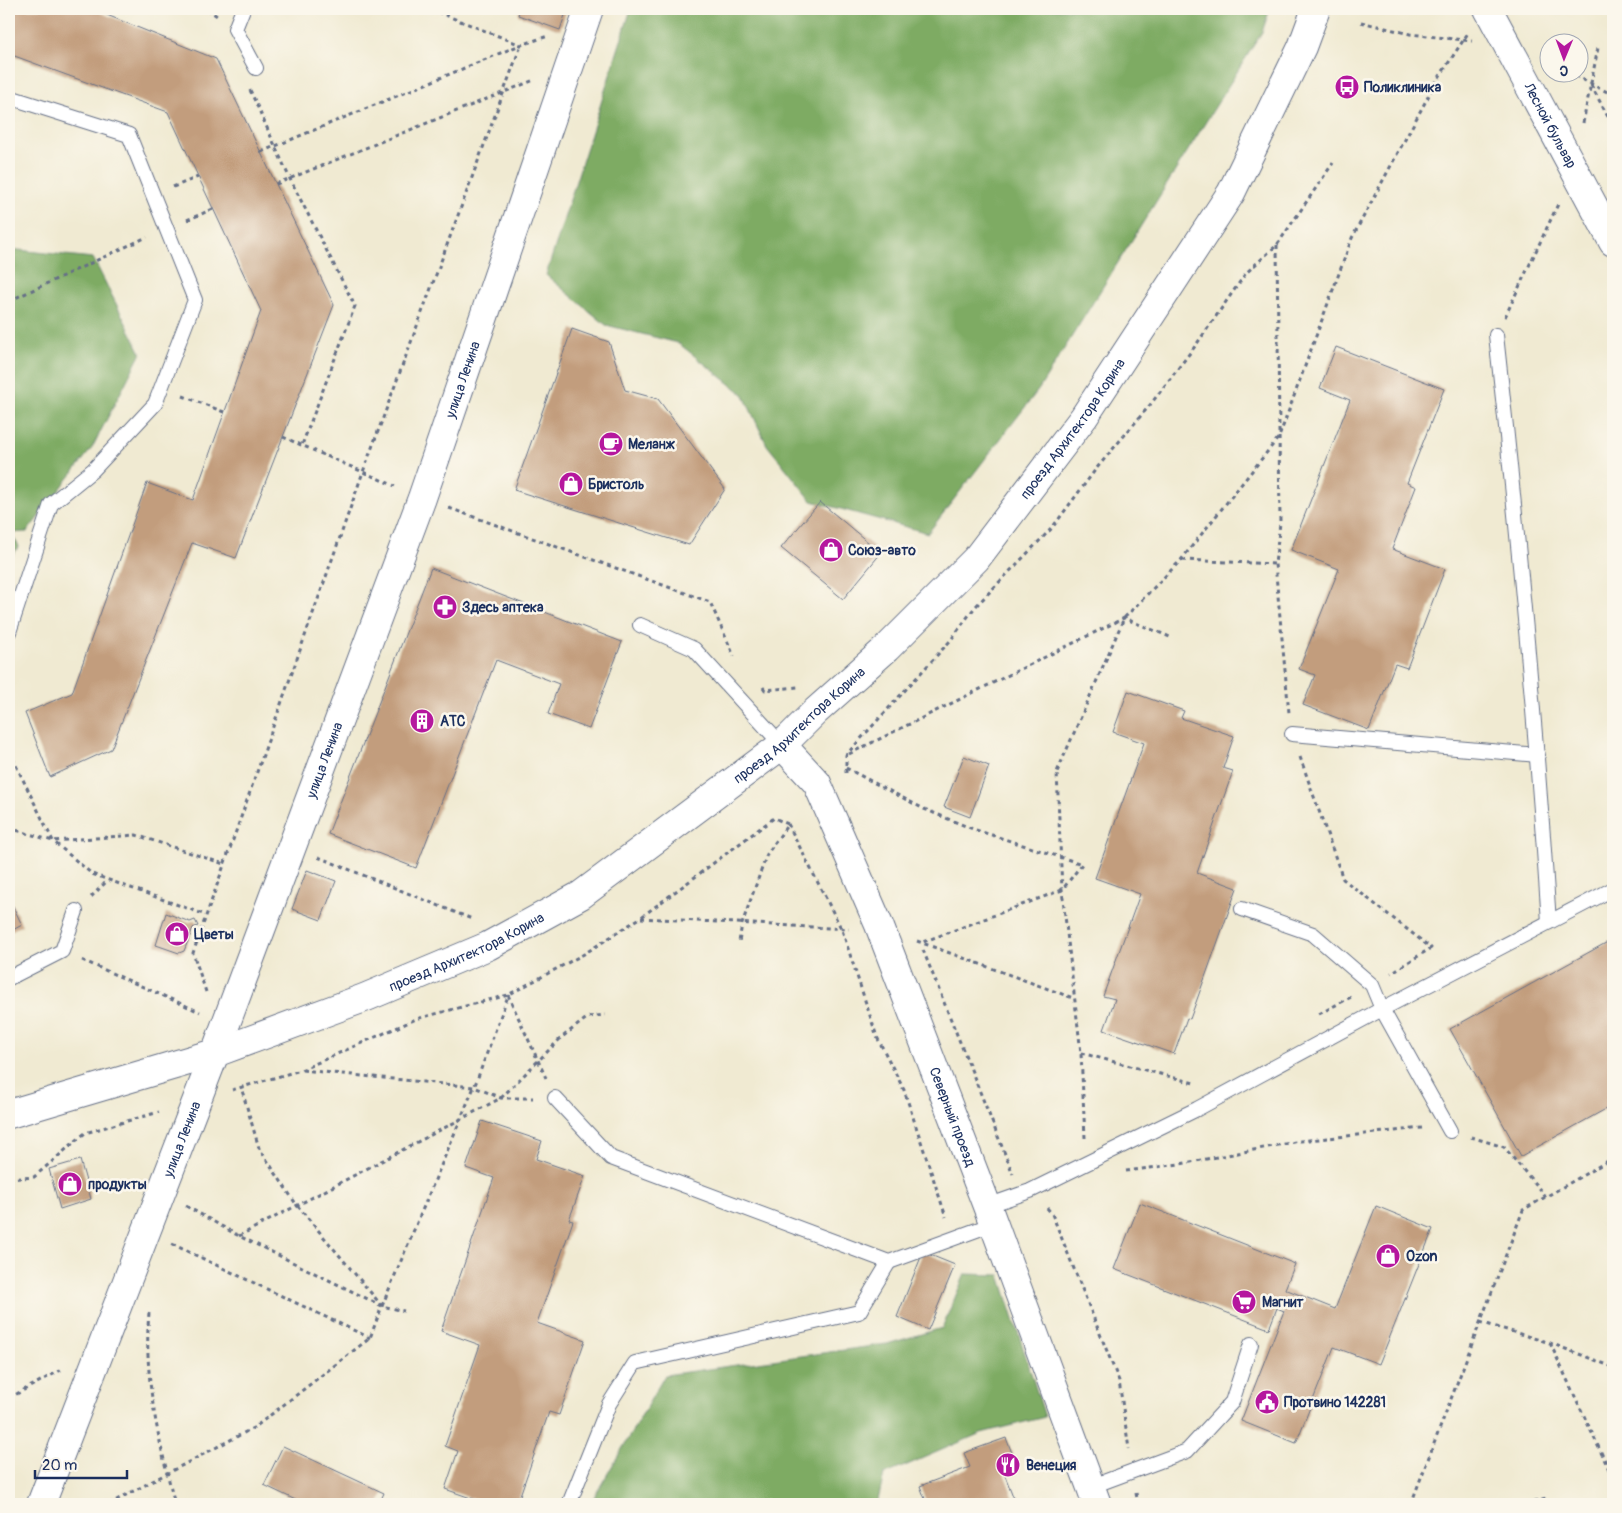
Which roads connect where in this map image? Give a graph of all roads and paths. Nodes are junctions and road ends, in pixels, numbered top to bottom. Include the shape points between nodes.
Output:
1 (207, 9) edge
2 (243, 9) edge
3 (430, 9) edge
4 (1316, 9) edge
5 (586, 17) edge
6 (1481, 17) edge
7 (1361, 22) dead end
8 (221, 24) dead end
9 (1463, 41) junction
10 (521, 45) junction
11 (1598, 48) dead end
12 (569, 66) junction
13 (256, 68) dead end
14 (1586, 82) edge
15 (1590, 84) junction
16 (248, 85) dead end
17 (503, 93) junction
18 (1613, 95) edge
19 (9, 96) edge
20 (1613, 126) edge
21 (275, 146) junction
22 (261, 152) dead end
23 (1333, 163) dead end
24 (1574, 170) junction
25 (290, 179) junction
26 (276, 184) dead end
27 (166, 228) junction
28 (1613, 242) edge
29 (1277, 245) junction
30 (9, 301) edge
31 (1496, 335) joint
32 (161, 387) junction
33 (224, 412) dead end
34 (283, 437) dead end
35 (1279, 437) junction
36 (302, 445) junction
37 (363, 472) junction
38 (422, 498) junction
39 (1181, 560) junction
40 (1275, 564) junction
41 (1124, 618) junction
42 (640, 624) dead end
43 (9, 632) edge
44 (1170, 637) dead end
45 (734, 658) dead end
46 (758, 684) dead end
47 (799, 687) dead end
48 (1292, 734) junction
49 (782, 745) junction
50 (9, 751) edge
51 (1538, 754) junction
52 (846, 755) junction
53 (846, 768) junction
54 (846, 775) dead end
55 (788, 824) junction
56 (9, 828) edge
57 (53, 841) junction
58 (292, 847) junction
59 (1060, 856) junction
60 (224, 864) junction
61 (1613, 889) edge
62 (1062, 890) junction
63 (1242, 909) dead end
64 (76, 911) dead end
65 (206, 915) junction
66 (476, 921) dead end
67 (1549, 922) junction
68 (916, 934) dead end
69 (739, 942) dead end
70 (920, 943) junction
71 (62, 951) junction
72 (9, 978) edge
73 (1372, 985) junction
74 (508, 995) junction
75 (1382, 1009) junction
76 (605, 1015) dead end
77 (217, 1037) junction
78 (1081, 1053) junction
79 (538, 1060) junction
80 (301, 1070) junction
81 (1194, 1083) dead end
82 (241, 1087) junction
83 (474, 1087) junction
84 (501, 1098) junction
85 (555, 1098) junction
86 (196, 1102) junction
87 (9, 1114) edge
88 (462, 1118) junction
89 (1450, 1131) junction
90 (1086, 1144) dead end
91 (1613, 1158) edge
92 (1121, 1171) dead end
93 (9, 1179) edge
94 (161, 1192) junction
95 (1030, 1192) junction
96 (1546, 1197) junction
97 (296, 1204) junction
98 (990, 1215) junction
99 (146, 1231) junction
100 (239, 1236) junction
101 (953, 1238) junction
102 (889, 1262) junction
103 (149, 1306) dead end
104 (382, 1306) junction
105 (404, 1311) dead end
106 (1480, 1322) junction
107 (370, 1338) junction
108 (1550, 1343) junction
109 (1251, 1344) dead end
110 (101, 1349) junction
111 (1613, 1367) edge
112 (9, 1398) edge
113 (1133, 1471) junction
114 (166, 1472) junction
115 (1613, 1478) edge
116 (1094, 1496) edge
117 (41, 1504) edge
118 (109, 1504) edge
119 (175, 1504) edge
120 (568, 1504) edge
121 (1138, 1504) edge
122 (1410, 1504) edge
123 (1526, 1504) edge
124 (1558, 1504) edge

1 - 8 path via 217,16
2 - 13 lane via 235,28
3 - 10 path
4 - 49 street, проезд Архитектора Корина via 1302,47 1231,193 1084,417 976,559 887,648
5 - 10 path
5 - 12 street, улица Ленина
6 - 9 path
6 - 24 street, Лесной бульвар
7 - 9 path via 1410,34
9 - 35 path via 1436,82 1352,238
10 - 17 path
10 - 21 path
11 - 15 path
12 - 17 path
12 - 38 street, улица Ленина
14 - 15 path
15 - 18 path
15 - 20 path
15 - 24 path
16 - 21 path
17 - 25 path
17 - 37 path
19 - 27 lane via 129,135
21 - 22 path
21 - 25 path
23 - 29 path
24 - 28 street, Лесной бульвар
24 - 31 path
25 - 26 path
25 - 36 path via 355,306
27 - 30 path
27 - 32 lane via 195,300
29 - 35 path
29 - 52 path via 1246,273 1190,352 1052,528 974,607 950,641
31 - 51 lane via 1522,565
32 - 33 path
32 - 43 lane via 155,404 99,463 51,504
34 - 36 path
35 - 39 path
35 - 40 path via 1280,524
36 - 37 path
37 - 38 path
37 - 60 path
38 - 45 path via 710,602
38 - 58 street, улица Ленина
39 - 40 path
39 - 41 path
40 - 48 path
41 - 44 path
41 - 52 path
41 - 59 path via 1057,772
42 - 49 lane via 694,649
46 - 47 path via 765,690
48 - 51 lane
48 - 73 path via 1343,879 1431,948
49 - 77 street, проезд Архитектора Корина via 581,895 488,946 364,998
49 - 98 street, Северный проезд via 817,783 879,925
50 - 57 path
51 - 67 lane
52 - 53 path
53 - 54 path
53 - 59 path via 924,809
55 - 69 path via 768,854 742,924
55 - 74 path via 774,818 640,918 584,954
55 - 101 path via 842,930 877,1037 904,1090
56 - 57 path
57 - 60 path via 136,834
57 - 65 path via 92,874
58 - 66 path
58 - 77 street, улица Ленина
59 - 62 path
59 - 62 path via 1082,864
60 - 65 path
61 - 67 lane
62 - 70 path
62 - 78 path
63 - 73 lane via 1314,934
64 - 71 lane
65 - 77 path via 193,953
67 - 75 lane
68 - 70 path
70 - 95 path via 1013,1175
71 - 72 lane
71 - 77 path
73 - 75 lane
74 - 79 path
74 - 80 path via 416,1019
74 - 83 path
75 - 89 lane
75 - 95 lane via 1197,1109
76 - 79 path via 588,1018
77 - 86 street, улица Ленина
77 - 87 street, проезд Архитектора Корина
78 - 81 path
78 - 90 path
79 - 84 path
79 - 85 path
80 - 82 path
80 - 83 path
82 - 86 path
82 - 97 path via 259,1148
83 - 84 path
83 - 88 path
84 - 85 path
84 - 88 path
85 - 102 lane via 611,1158
86 - 93 path via 86,1133 34,1177
86 - 94 street, улица Ленина
88 - 97 path
88 - 104 path
89 - 92 path via 1433,1126 1300,1141 1180,1164
89 - 96 path via 1504,1147
91 - 96 path
94 - 99 street, улица Ленина
94 - 100 path
95 - 98 lane
95 - 113 path via 1052,1214 1119,1381
96 - 106 path via 1523,1210
97 - 100 path
97 - 104 path
98 - 101 lane
98 - 116 street, Северный проезд
99 - 107 path
99 - 110 street, улица Ленина
100 - 104 path
101 - 102 lane
102 - 120 lane via 859,1312 635,1363 609,1404
103 - 114 path via 147,1332 156,1428
104 - 105 path
104 - 107 path
106 - 108 path
106 - 122 path
107 - 114 path via 255,1427
108 - 111 path
108 - 115 path
109 - 113 lane via 1232,1402 1221,1416 1187,1451
110 - 112 path
110 - 117 street, улица Ленина
113 - 116 lane
113 - 121 path
114 - 118 path
114 - 119 path
123 - 124 path via 1546,1499

